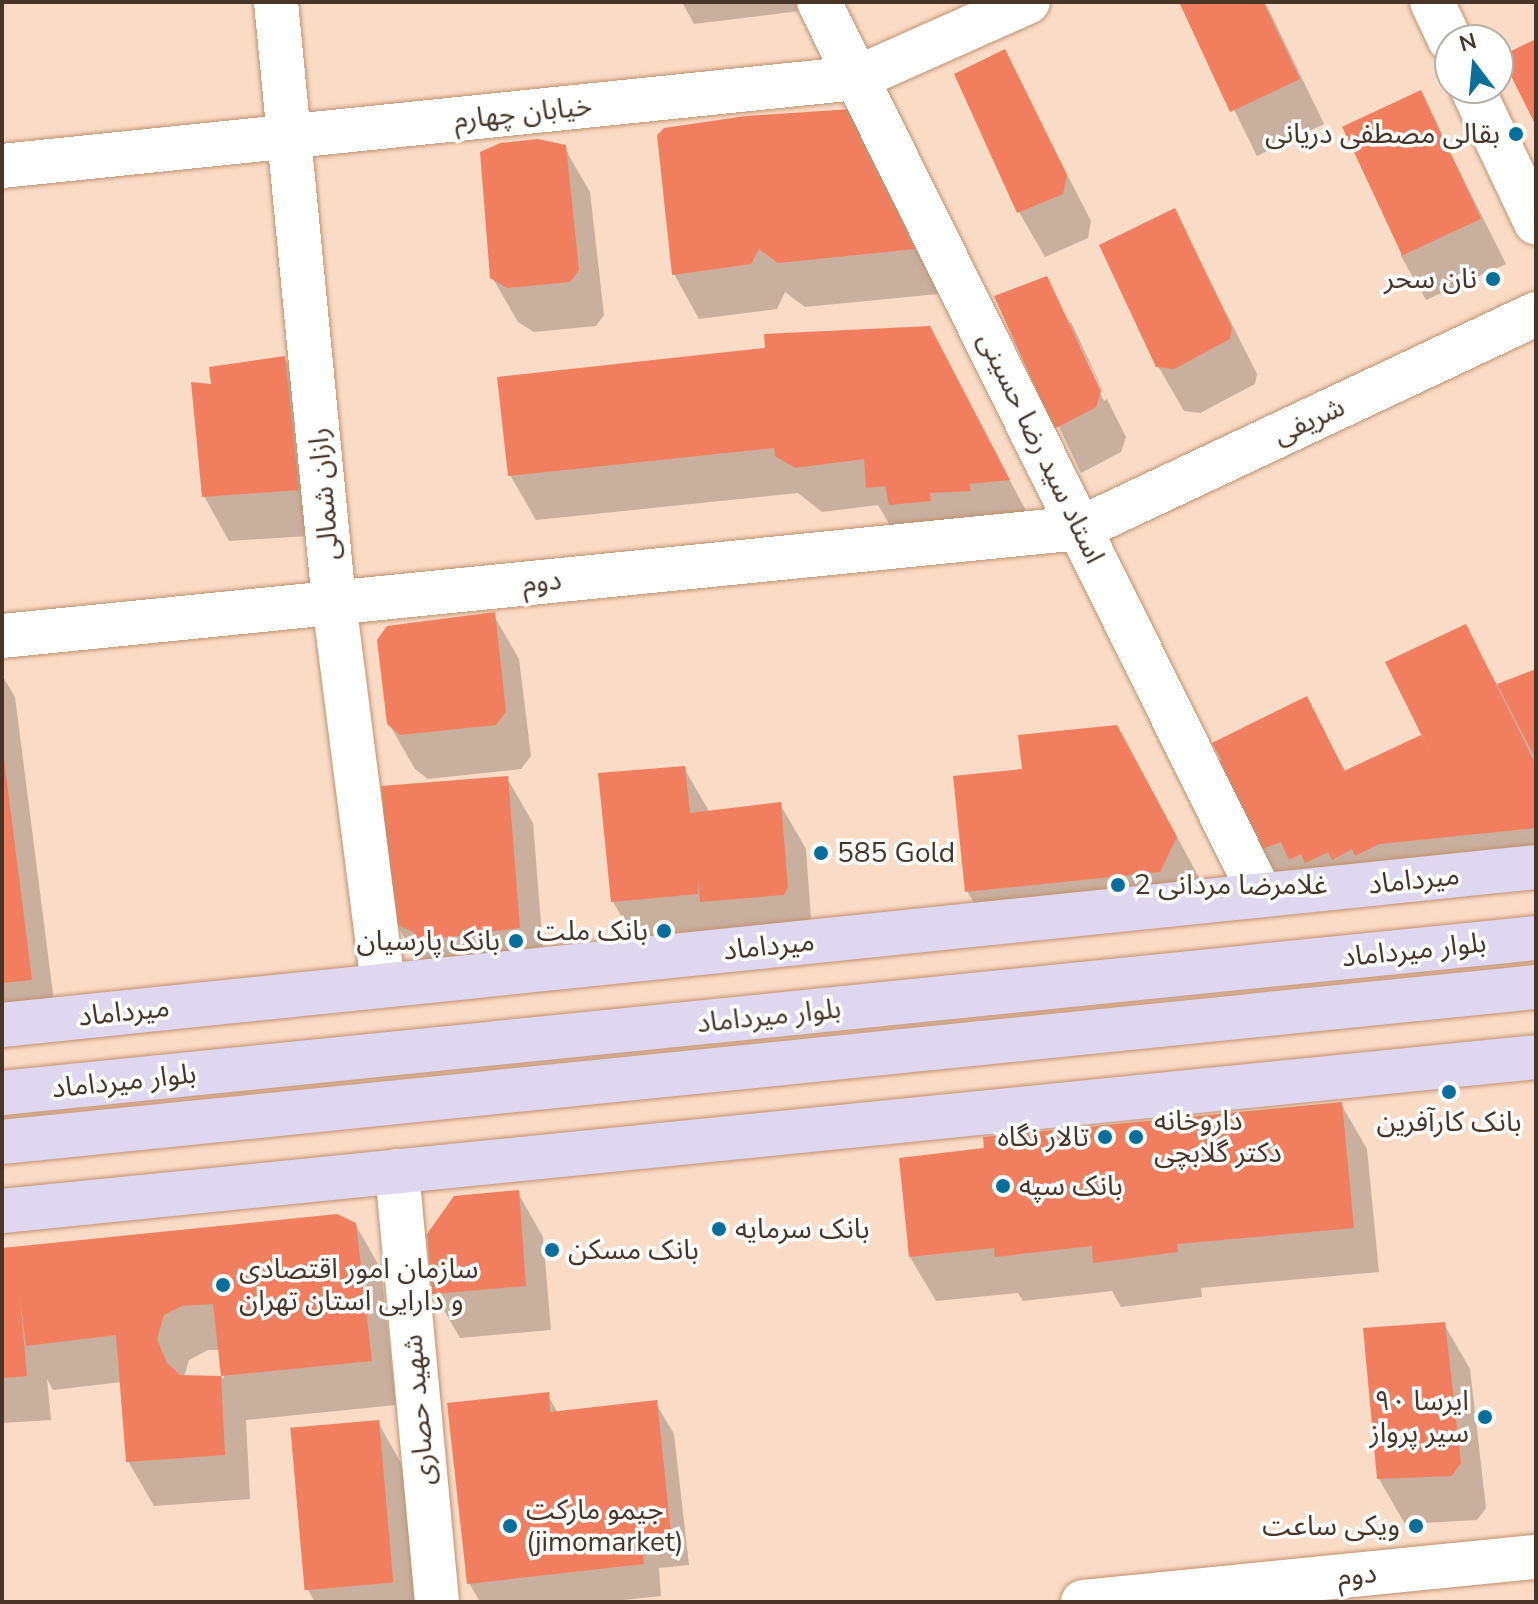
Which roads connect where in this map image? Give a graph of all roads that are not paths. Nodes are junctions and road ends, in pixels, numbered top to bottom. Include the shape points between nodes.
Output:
1 (276, 2) edge
2 (819, 2) edge
3 (1028, 2) edge
4 (1432, 2) edge
5 (1442, 24) edge
6 (857, 78) junction
7 (1480, 104) edge
8 (291, 138) junction
9 (2, 166) edge
10 (1536, 223) edge
11 (1536, 314) edge
12 (1081, 528) junction
13 (334, 602) junction
14 (2, 636) edge
15 (1536, 867) edge
16 (1261, 895) junction
17 (1536, 938) edge
18 (383, 985) junction
19 (1536, 987) edge
20 (2, 1025) edge
21 (1536, 1057) edge
22 (2, 1093) edge
23 (2, 1142) edge
24 (397, 1171) junction
25 (2, 1211) edge
26 (1536, 1557) edge
27 (437, 1602) edge
28 (1083, 1602) edge

1 - 8 street, رازان شمالی
2 - 6 street, استاد سید رضا حسینی
3 - 6 street, خیابان چهارم
4 - 5 street
6 - 8 street, خیابان چهارم
6 - 12 street, استاد سید رضا حسینی
7 - 10 street
8 - 9 street, خیابان چهارم
8 - 13 street, رازان شمالی
11 - 12 street, شریفی
12 - 13 street, دوم
12 - 16 street, استاد سید رضا حسینی
13 - 14 street, دوم
13 - 18 street, رازان شمالی
15 - 16 main road, میرداماد
16 - 18 main road, میرداماد
17 - 22 main road, بلوار میرداماد
18 - 20 main road, میرداماد
19 - 23 main road, بلوار میرداماد
21 - 24 main road
24 - 25 main road
24 - 27 street, شهید حصاری
26 - 28 street, دوم

